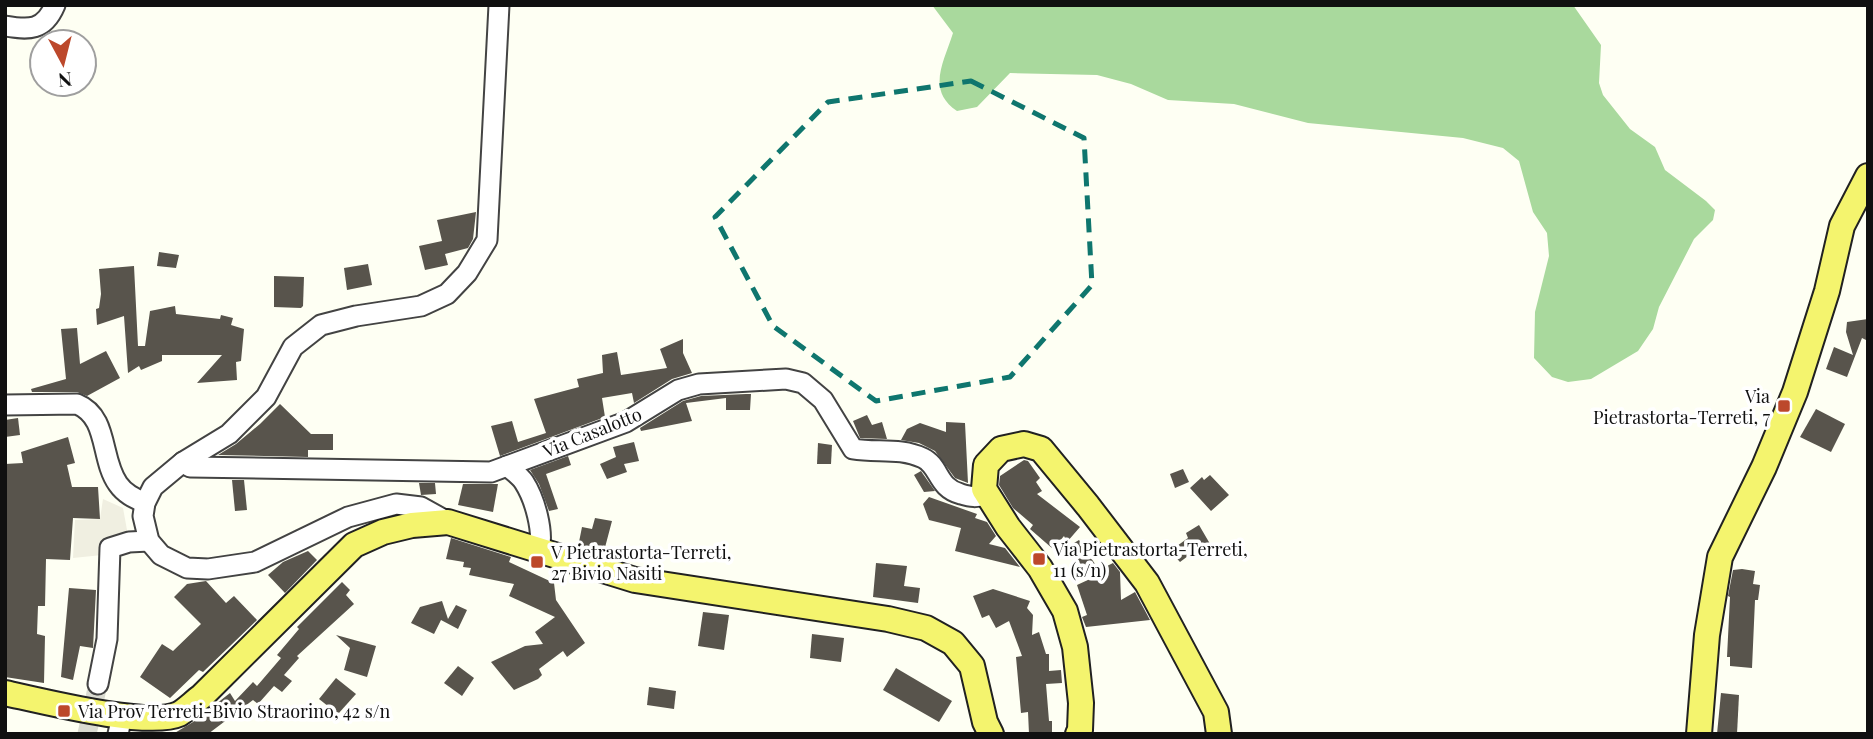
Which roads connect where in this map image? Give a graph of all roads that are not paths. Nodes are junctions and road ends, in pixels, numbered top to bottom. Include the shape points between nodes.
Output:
1 (55, 5) edge
2 (499, 5) edge
3 (5, 26) edge
4 (1868, 176) edge
5 (5, 405) edge
6 (183, 462) junction
7 (508, 466) junction
8 (987, 494) junction
9 (145, 503) junction
10 (448, 522) junction
11 (149, 541) junction
12 (539, 550) junction
13 (98, 684) tunnel mouth
14 (5, 694) edge
15 (120, 725) edge
16 (991, 734) edge
17 (1078, 734) edge
18 (1219, 734) edge
19 (1699, 734) edge

1 - 3 street via 33,29
2 - 6 street via 487,240 467,273 447,294 421,306 321,325 293,347 266,397 229,434
4 - 19 main road via 1842,226 1795,391 1720,557 1707,635
5 - 9 street via 85,407 100,430 117,482 128,495
6 - 7 street, Via Casalotto via 190,467 470,473
6 - 9 street via 153,487
7 - 8 street, Via Casalotto via 626,422 678,390 699,384 786,379 803,383 823,400 853,449 901,450 926,459 948,491 974,498
7 - 12 street via 524,482 533,504 542,541
8 - 17 main road via 1065,611 1075,647 1081,703
8 - 18 main road via 986,465 1001,449 1024,444 1041,449 1146,583 1216,712
9 - 11 street
10 - 11 street via 421,507 396,504 348,517 255,562 208,569 187,568 172,561
10 - 12 main road
10 - 15 main road via 383,531 354,545 179,714
11 - 13 street via 110,548 107,639
12 - 16 main road via 635,580 926,628 953,643 972,666
14 - 15 main road

